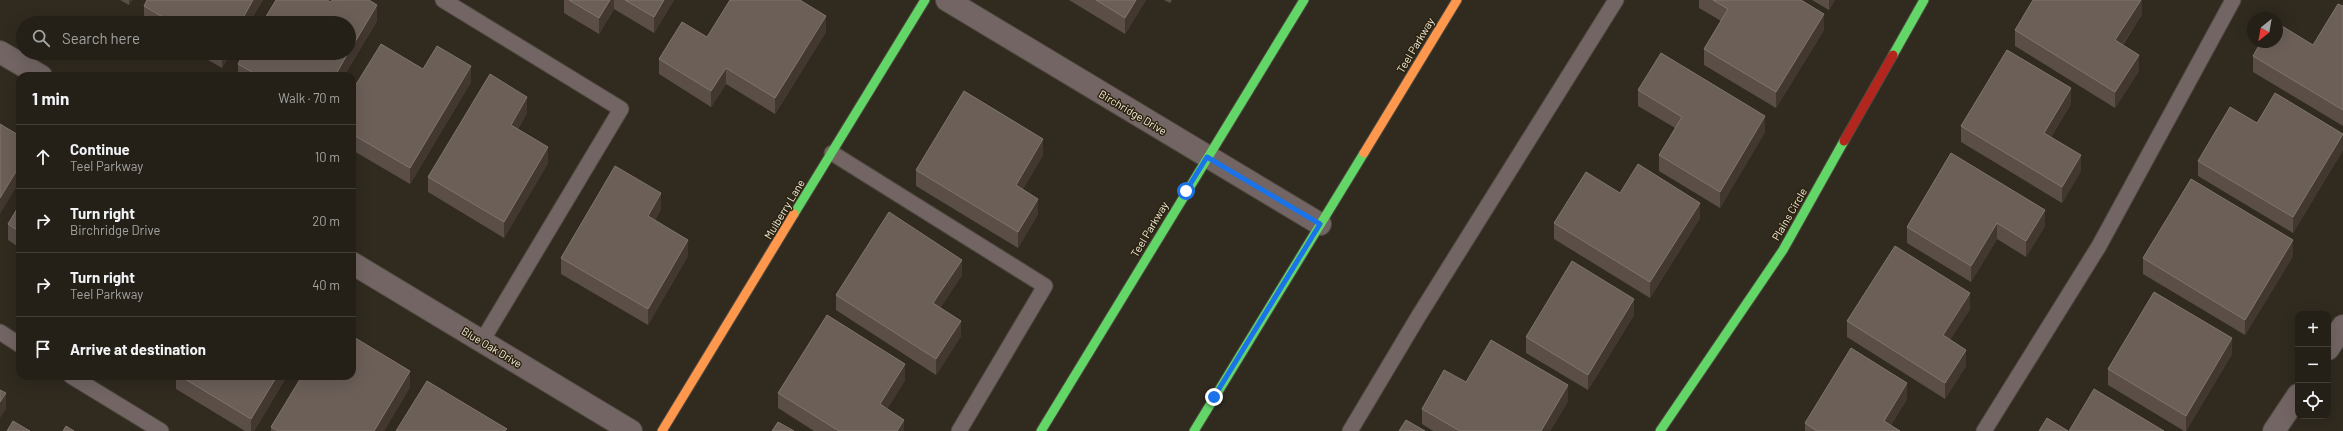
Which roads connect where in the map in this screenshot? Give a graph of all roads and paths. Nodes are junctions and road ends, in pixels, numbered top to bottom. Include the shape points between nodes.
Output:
1 (444, 0) edge
2 (926, 0) edge
3 (947, 0) edge
4 (1304, 0) edge
5 (1457, 0) edge
6 (1616, 0) edge
7 (1924, 0) edge
8 (2233, 0) edge
9 (0, 52) edge
10 (34, 72) edge
11 (832, 153) junction
12 (1207, 157) junction
13 (1320, 224) junction
14 (356, 265) edge
15 (2343, 326) edge
16 (0, 332) edge
17 (482, 341) junction
18 (16, 342) edge
19 (2329, 347) edge
20 (78, 380) edge
21 (2295, 400) edge
22 (161, 431) edge
23 (631, 431) edge
24 (662, 431) edge
25 (959, 431) edge
26 (1041, 431) edge
27 (1194, 431) edge
28 (1350, 431) edge
29 (1660, 431) edge
30 (1984, 431) edge
31 (2274, 431) edge

1 - 17 lane via 620,109
2 - 11 main road, Mulberry Lane
3 - 12 street, Birchridge Drive
4 - 12 main road, Teel Parkway
5 - 13 main road, Teel Parkway
6 - 28 lane via 1418,317
7 - 29 main road, Plains Circle via 1783,250
8 - 30 lane via 2099,246
9 - 10 street
11 - 24 main road, Mulberry Lane
11 - 25 lane via 1045,286
12 - 13 street, Birchridge Drive
12 - 26 main road, Teel Parkway
13 - 27 main road, Teel Parkway
14 - 17 street, Blue Oak Drive
15 - 19 street
16 - 18 lane
17 - 23 street, Blue Oak Drive
20 - 22 lane
21 - 31 street

